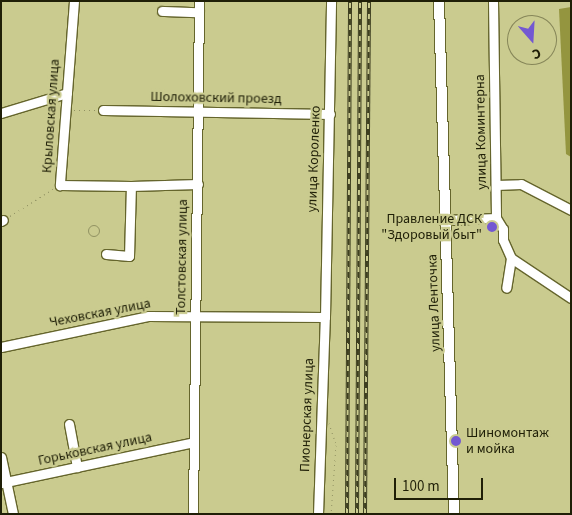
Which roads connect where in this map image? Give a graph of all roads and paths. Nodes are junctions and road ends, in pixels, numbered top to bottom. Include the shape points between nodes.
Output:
1 (74, 1) edge
2 (200, 1) edge
3 (331, 1) edge
4 (439, 1) edge
5 (494, 1) edge
6 (162, 11) dead end
7 (199, 12) junction
8 (67, 93) junction
9 (103, 110) joint
10 (66, 111) junction
11 (198, 111) junction
12 (1, 113) edge
13 (330, 114) junction
14 (198, 184) junction
15 (60, 185) junction
16 (496, 185) junction
17 (131, 186) junction
18 (571, 210) edge
19 (496, 218) junction
20 (2, 220) edge
21 (446, 220) junction
22 (99, 228) junction
23 (102, 228) dead end
24 (106, 254) dead end
25 (511, 258) junction
26 (506, 288) dead end
27 (571, 298) edge
28 (195, 316) junction
29 (325, 317) junction
30 (1, 347) edge
31 (327, 418) dead end
32 (69, 424) dead end
33 (194, 442) junction
34 (1, 456) edge
35 (77, 467) junction
36 (4, 483) edge
37 (13, 514) edge
38 (193, 514) edge
39 (318, 514) edge
40 (331, 514) edge
41 (454, 514) edge

1 - 8 street, Крыловская улица
2 - 7 street, Толстовская улица
3 - 13 street, улица Короленко
4 - 21 main road, улица Ленточка
5 - 16 street, улица Коминтерна
6 - 7 street
7 - 11 street, Толстовская улица
8 - 10 street, Крыловская улица
8 - 12 street
9 - 10 path
9 - 11 street, Шолоховский проезд
10 - 15 street, Крыловская улица
11 - 13 street, Шолоховский проезд
11 - 14 street, Толстовская улица
13 - 29 street, улица Короленко
14 - 17 street, Крыловская улица
14 - 28 street, Толстовская улица
15 - 17 street, Крыловская улица
15 - 20 path
16 - 18 street via 521,184
16 - 19 street, улица Коминтерна
17 - 24 street via 129,256
19 - 21 street
19 - 25 street, улица Коминтерна via 503,229 503,240
21 - 41 main road, улица Ленточка
22 - 22 path via 93,226 88,229 90,235 98,234
22 - 23 path
25 - 26 street, улица Коминтерна
25 - 27 street
28 - 29 street, Чеховская улица
28 - 30 street, Чеховская улица via 148,316
28 - 33 street, Толстовская улица
29 - 39 street, Пионерская улица
31 - 40 path via 336,445
32 - 35 street
33 - 35 street, Горьковская улица
33 - 38 street, Толстовская улица
34 - 36 street
35 - 36 street, Горьковская улица
36 - 37 street

